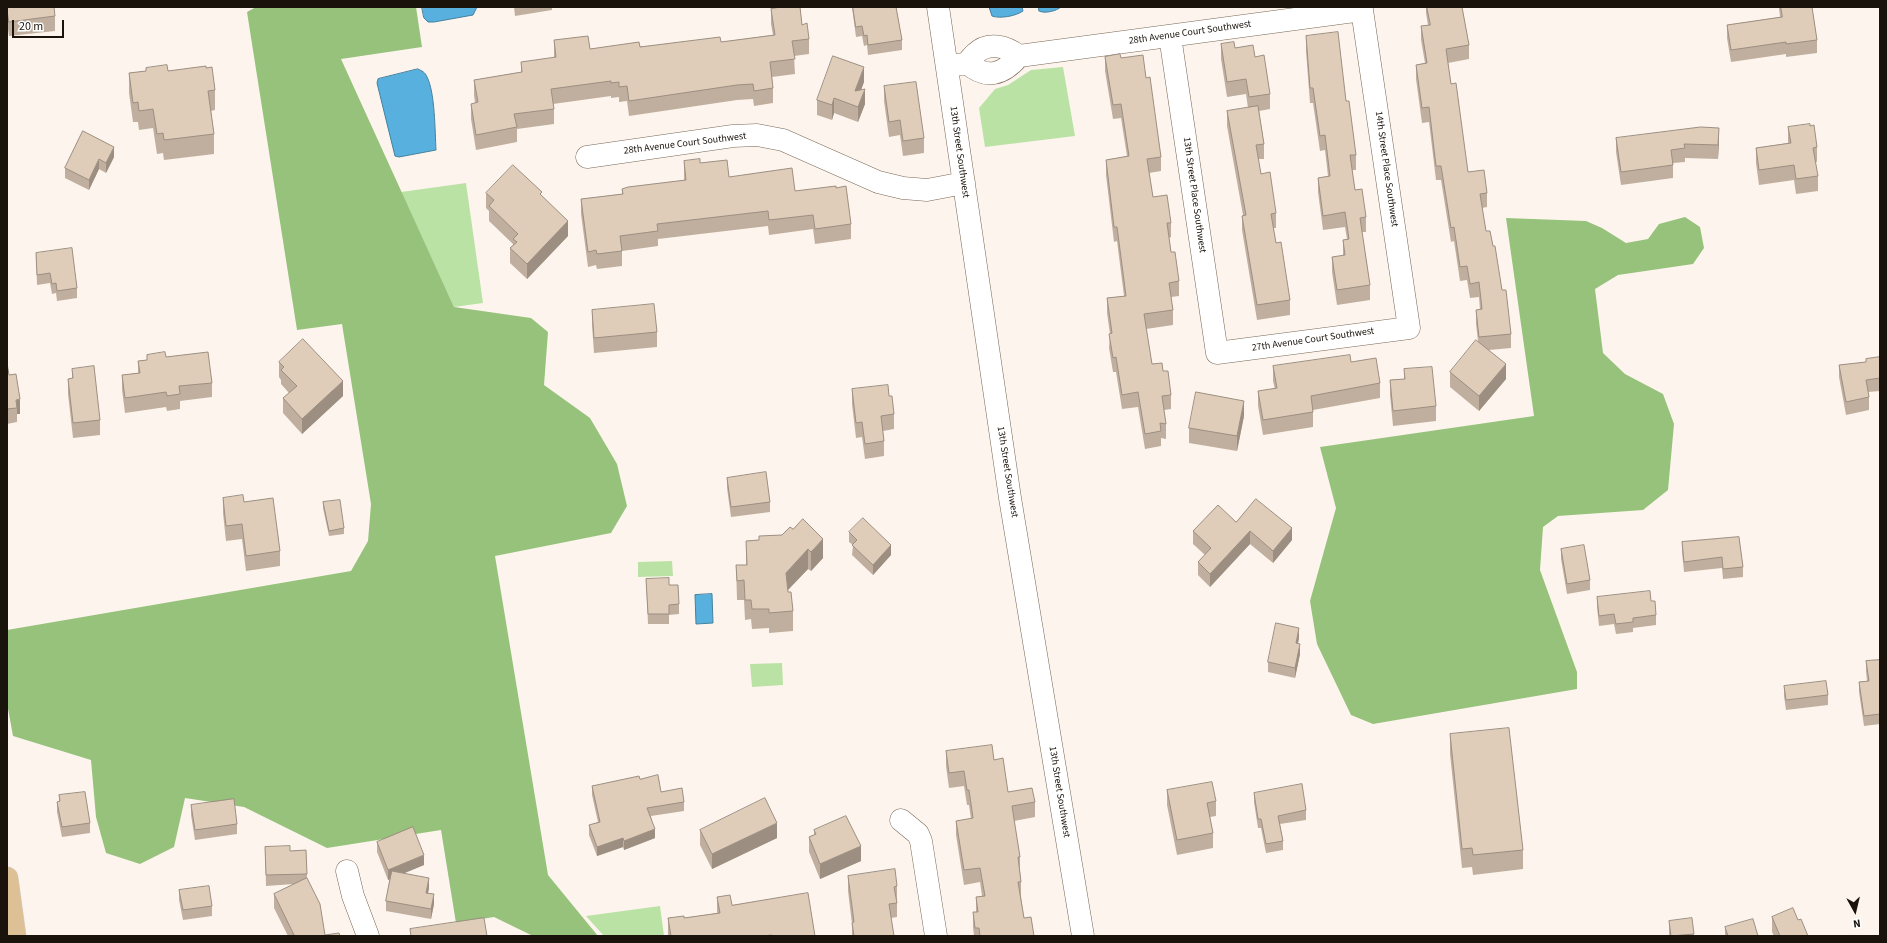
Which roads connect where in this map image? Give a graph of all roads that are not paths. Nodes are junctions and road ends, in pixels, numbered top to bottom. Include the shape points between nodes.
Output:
1 (938, 7) edge
2 (1362, 10) joint
3 (1170, 36) junction
4 (957, 64) junction
5 (587, 157) dead end
6 (964, 183) junction
7 (1409, 328) joint
8 (1217, 353) joint
9 (901, 820) dead end
10 (347, 871) dead end
11 (7, 883) edge
12 (15, 936) edge
13 (368, 936) edge
14 (936, 936) edge
15 (1083, 936) edge

1 - 4 street, 13th Street Southwest
2 - 3 street, 28th Avenue Court Southwest
2 - 7 street, 14th Street Place Southwest
3 - 4 street, 28th Avenue Court Southwest via 1019,56 1012,65 994,73 976,71
3 - 8 street, 13th Street Place Southwest
4 - 6 street, 13th Street Southwest
5 - 6 street, 28th Avenue Court Southwest via 733,136 758,135 783,140 878,182 903,188 927,190
6 - 15 street, 13th Street Southwest via 1010,498
7 - 8 street, 27th Avenue Court Southwest
9 - 14 street via 918,834 921,841
10 - 13 street
11 - 12 main road

